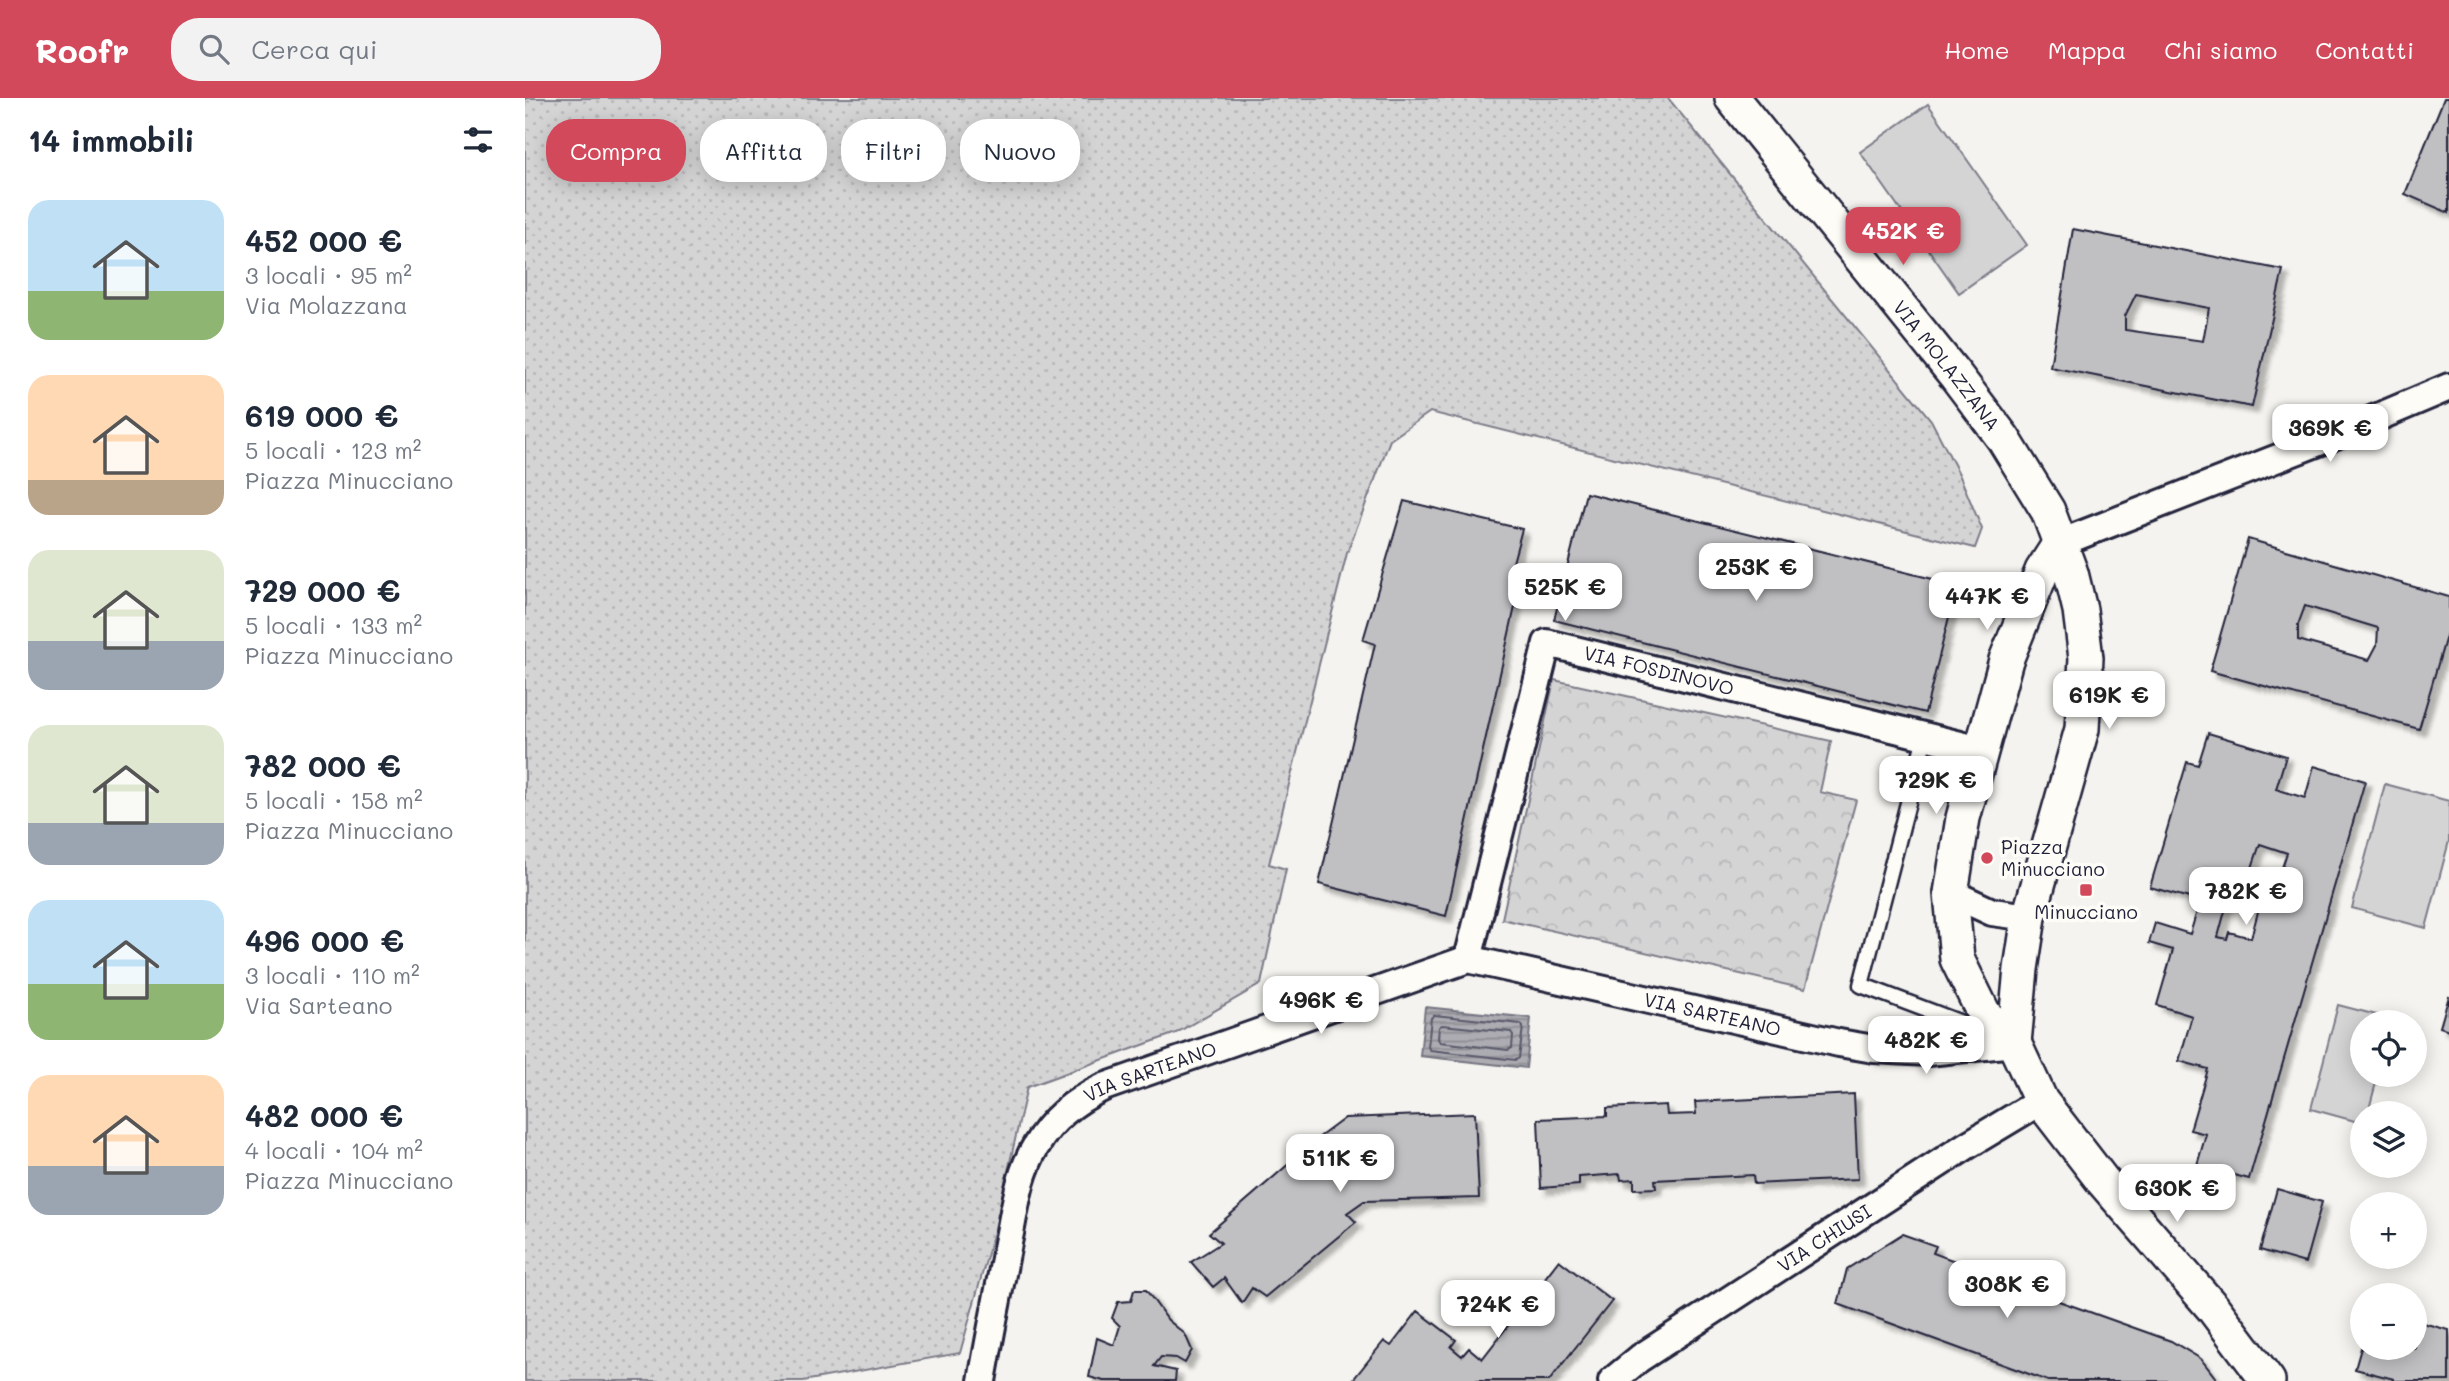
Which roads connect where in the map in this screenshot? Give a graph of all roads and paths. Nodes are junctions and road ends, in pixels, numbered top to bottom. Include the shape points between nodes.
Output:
1 (1732, 98) edge
2 (2449, 387) edge
3 (2060, 543) junction
4 (1925, 737) junction
5 (1981, 750) junction
6 (1951, 893) junction
7 (2029, 917) junction
8 (1468, 959) junction
9 (2014, 1043) junction
10 (2041, 1101) junction
11 (982, 1381) edge
12 (1612, 1381) edge
13 (2268, 1381) edge

1 - 3 street, VIA MOLAZZANA via 2003,438 2048,511
2 - 3 street
3 - 5 street via 2017,629
3 - 7 street via 2080,610 2086,658 2084,706 2075,756
4 - 5 street
4 - 8 street, VIA FOSDINOVO via 1547,643
4 - 9 lane via 1861,985
5 - 6 street via 1963,818
6 - 7 street via 1992,912
6 - 9 street via 1955,950 1962,973 1984,1014
7 - 9 street
8 - 9 street, VIA SARTEANO via 1874,1049 1928,1052
8 - 11 street, VIA SARTEANO via 1104,1087 1066,1110 1035,1146 1020,1184
9 - 10 street
10 - 12 street, VIA CHIUSI via 1652,1350
10 - 13 street

